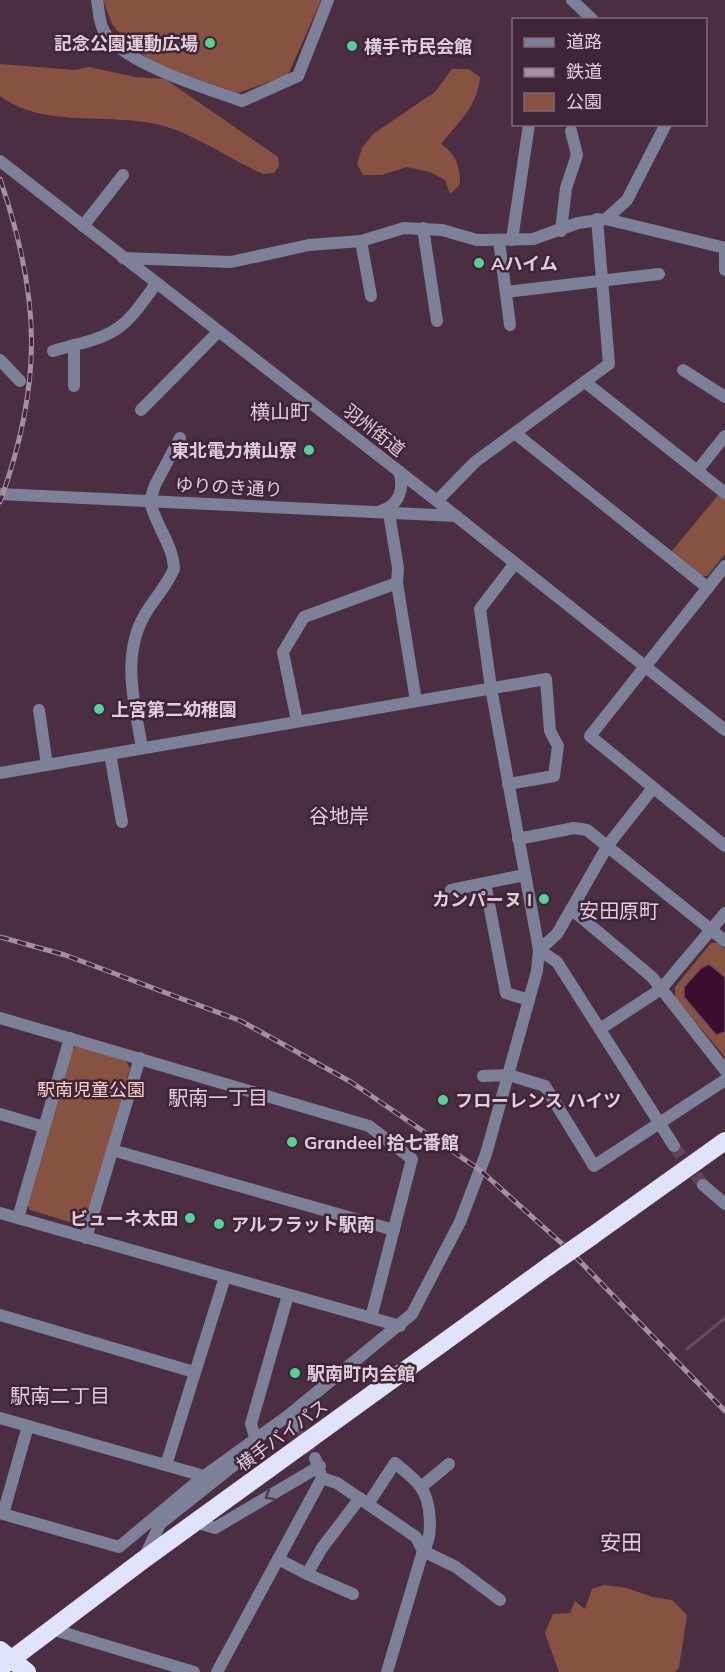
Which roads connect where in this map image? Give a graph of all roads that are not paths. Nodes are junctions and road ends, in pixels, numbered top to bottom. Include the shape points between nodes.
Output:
1 (97, 0) edge
2 (328, 0) edge
3 (572, 0) edge
4 (591, 18) edge
5 (529, 126) edge
6 (665, 126) edge
7 (571, 131) dead end
8 (0, 161) edge
9 (123, 175) dead end
10 (601, 219) junction
11 (83, 226) junction
12 (423, 228) junction
13 (561, 231) junction
14 (361, 241) junction
15 (505, 241) junction
16 (725, 248) edge
17 (725, 254) edge
18 (123, 258) junction
19 (725, 270) edge
20 (659, 274) dead end
21 (602, 280) junction
22 (156, 284) junction
23 (506, 292) junction
24 (371, 296) dead end
25 (437, 321) dead end
26 (510, 325) dead end
27 (218, 332) junction
28 (74, 345) junction
29 (53, 351) dead end
30 (0, 360) edge
31 (683, 370) dead end
32 (20, 381) dead end
33 (585, 382) junction
34 (74, 386) dead end
35 (725, 398) edge
36 (141, 410) dead end
37 (516, 434) junction
38 (725, 436) edge
39 (180, 438) dead end
40 (399, 471) junction
41 (697, 471) junction
42 (725, 493) edge
43 (0, 494) edge
44 (150, 501) junction
45 (437, 501) junction
46 (383, 513) junction
47 (456, 516) junction
48 (515, 563) junction
49 (725, 566) edge
50 (397, 583) junction
51 (708, 588) junction
52 (646, 667) junction
53 (491, 688) junction
54 (417, 701) junction
55 (39, 710) dead end
56 (297, 721) junction
57 (725, 730) edge
58 (142, 748) junction
59 (110, 754) junction
60 (47, 765) junction
61 (0, 773) edge
62 (508, 784) junction
63 (653, 788) junction
64 (122, 822) dead end
65 (518, 839) junction
66 (608, 845) junction
67 (725, 846) edge
68 (524, 875) junction
69 (485, 883) junction
70 (451, 890) dead end
71 (571, 909) junction
72 (725, 913) edge
73 (711, 930) junction
74 (725, 940) edge
75 (539, 950) junction
76 (661, 989) junction
77 (529, 1000) junction
78 (0, 1018) edge
79 (600, 1029) junction
80 (70, 1038) junction
81 (140, 1058) junction
82 (725, 1070) edge
83 (509, 1075) junction
84 (483, 1076) dead end
85 (725, 1080) edge
86 (0, 1114) edge
87 (658, 1122) junction
88 (44, 1127) junction
89 (725, 1141) edge
90 (674, 1146) tunnel mouth
91 (112, 1150) junction
92 (703, 1185) tunnel mouth
93 (725, 1204) edge
94 (0, 1213) edge
95 (18, 1218) junction
96 (394, 1230) junction
97 (86, 1238) junction
98 (225, 1277) junction
99 (288, 1295) junction
100 (0, 1315) edge
101 (371, 1318) junction
102 (400, 1326) junction
103 (194, 1372) junction
104 (289, 1415) junction
105 (0, 1418) edge
106 (28, 1426) junction
107 (294, 1427) tunnel mouth
108 (255, 1437) junction
109 (449, 1464) dead end
110 (166, 1465) junction
111 (319, 1467) junction
112 (204, 1476) junction
113 (421, 1487) junction
114 (364, 1501) junction
115 (195, 1522) junction
116 (423, 1551) junction
117 (278, 1559) junction
118 (143, 1560) junction
119 (307, 1574) junction
120 (352, 1593) dead end
121 (500, 1600) dead end
122 (51, 1629) junction
123 (4, 1659) edge
124 (27, 1672) edge
125 (194, 1672) edge
126 (217, 1672) edge
127 (387, 1672) edge

1 - 2 street via 103,31 113,43 160,72 242,101 298,76
3 - 4 street
5 - 15 street
6 - 10 street via 627,200
7 - 13 street via 577,154 566,188
8 - 11 street, 羽州街道
9 - 11 street
10 - 13 street
10 - 16 street
10 - 21 street
11 - 18 street, 羽州街道
12 - 14 street via 404,228
12 - 15 street via 477,240
12 - 25 street
13 - 15 street
14 - 18 street via 309,245 231,262
14 - 24 street
15 - 23 street
17 - 19 street
18 - 22 street, 羽州街道
20 - 21 street
21 - 23 street
21 - 33 street via 609,364
22 - 27 street, 羽州街道
22 - 28 street via 117,332
23 - 26 street
27 - 36 street
27 - 40 street, 羽州街道
28 - 29 street
28 - 34 street
30 - 32 street
31 - 35 street
33 - 37 street
33 - 41 street
37 - 45 street via 475,462
37 - 51 street
38 - 41 street
39 - 44 street
40 - 45 street, 羽州街道
40 - 46 street via 402,485 398,500
41 - 42 street
43 - 44 street, ゆりのき通り
44 - 46 street, ゆりのき通り
44 - 58 street via 174,569 144,616 132,660 130,674
45 - 47 street, 羽州街道
46 - 47 street, ゆりのき通り
46 - 50 street via 398,568
47 - 48 street, 羽州街道
48 - 52 street, 羽州街道
48 - 53 street via 480,609
49 - 51 street
50 - 54 street
50 - 56 street via 304,617 283,652
51 - 52 street
52 - 57 street, 羽州街道
52 - 63 street via 590,736
53 - 54 street
53 - 62 street
53 - 62 street via 546,679 550,731 558,746 554,776
54 - 56 street
55 - 60 street
56 - 58 street
58 - 59 street
59 - 60 street
59 - 64 street
60 - 61 street
62 - 65 street
63 - 66 street
63 - 67 street
65 - 66 street via 574,828 587,830
65 - 68 street
66 - 71 street
66 - 73 street
68 - 69 street
68 - 75 street
69 - 70 street
69 - 77 street via 506,993
71 - 75 street via 557,934
71 - 76 street
72 - 73 street
73 - 74 street
73 - 76 street
75 - 77 street
75 - 79 street via 557,962
76 - 79 street
76 - 82 street
77 - 83 street
78 - 80 street
79 - 87 street
80 - 81 street
80 - 88 street
81 - 91 street
81 - 96 street via 369,1126 412,1160
83 - 84 street
83 - 87 street via 545,1086 594,1166
83 - 102 street via 486,1154 460,1222 421,1300
85 - 87 street
86 - 88 street
87 - 90 street
88 - 95 street
89 - 115 highway, 横手バイパス, bridge
91 - 96 street
91 - 97 street
92 - 93 street
94 - 95 street
95 - 97 street
96 - 101 street
97 - 98 street
98 - 99 street
98 - 103 street
99 - 101 street
99 - 108 street via 251,1424
100 - 103 street
101 - 102 street
102 - 104 street
103 - 110 street
104 - 107 street
104 - 108 street
105 - 106 street
106 - 110 street
106 - 112 street via 3,1514 119,1548
108 - 112 street
108 - 118 street via 248,1454 160,1524
109 - 113 street
110 - 112 street
111 - 114 street
111 -> 115 street via 215,1528
111 - 117 street
113 - 114 street via 395,1463
113 - 116 street via 429,1510 427,1545
114 - 116 street via 416,1537
114 - 119 street
115 - 118 highway, 横手バイパス
116 - 121 street via 456,1567
116 - 127 street
117 - 119 street
117 - 126 street
118 - 122 highway, 横手バイパス
119 - 120 street
122 - 123 highway, 横手バイパス
122 - 125 street
123 - 124 highway

